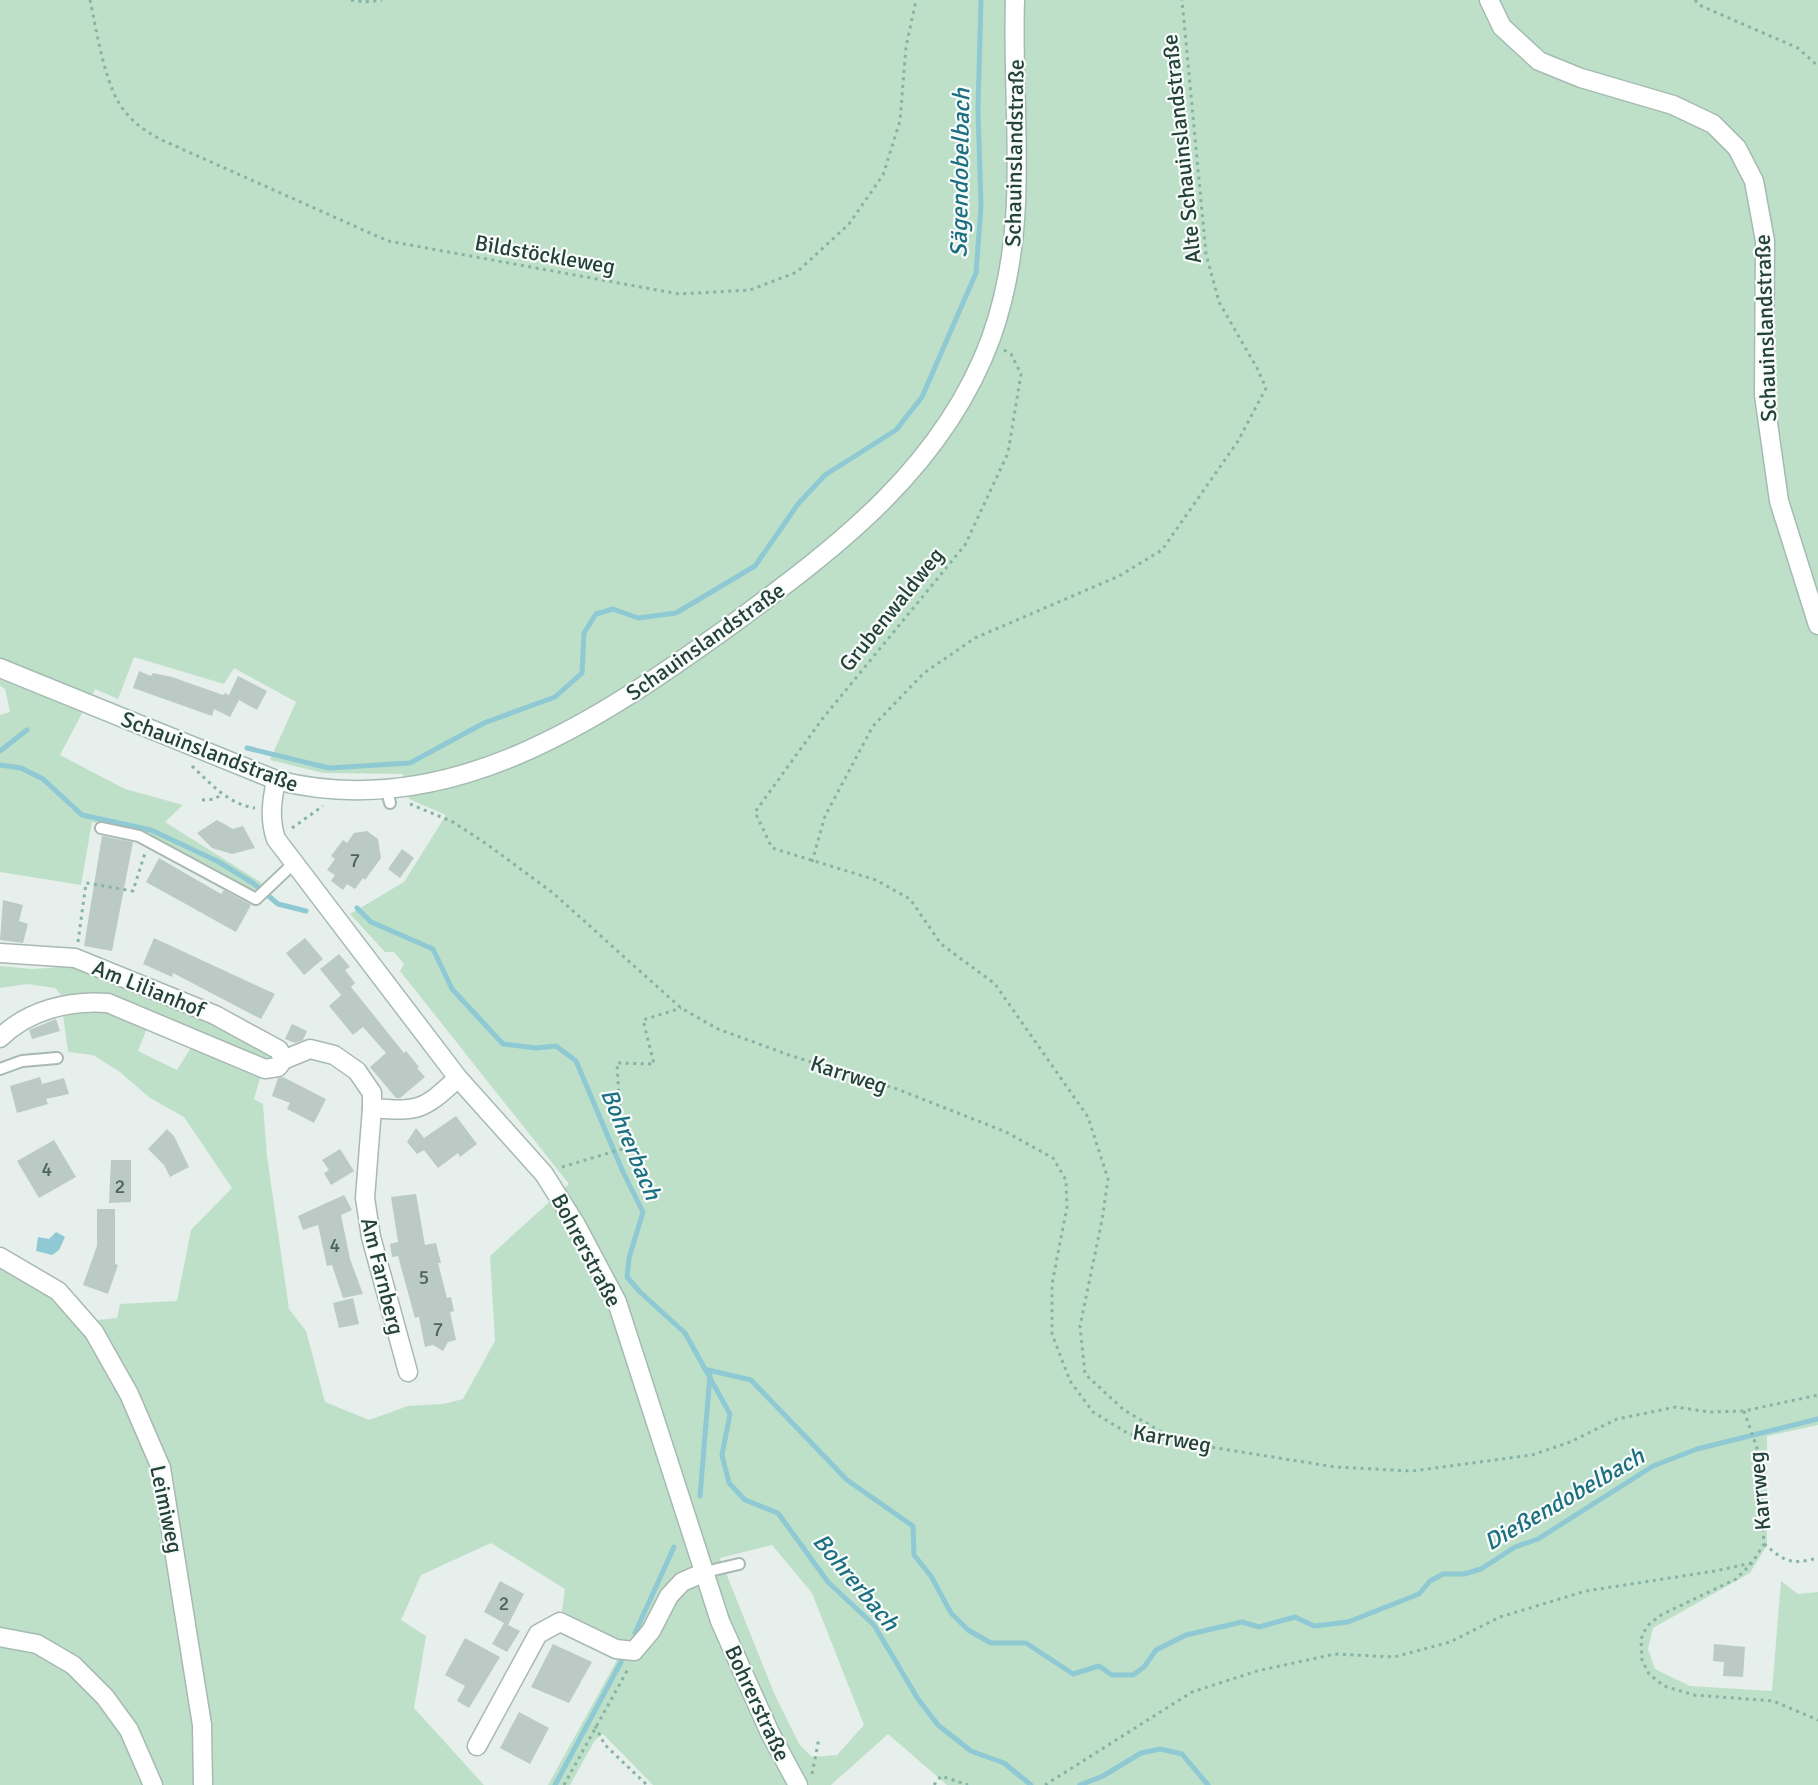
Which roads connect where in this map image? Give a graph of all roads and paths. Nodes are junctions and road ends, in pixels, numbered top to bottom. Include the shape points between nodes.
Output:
1 (90, 0) edge
2 (351, 0) edge
3 (382, 0) edge
4 (916, 0) edge
5 (1015, 0) edge
6 (1182, 0) edge
7 (1489, 0) edge
8 (1695, 0) edge
9 (1818, 66) edge
10 (990, 341) junction
11 (1818, 625) edge
12 (0, 668) edge
13 (191, 746) junction
14 (276, 780) junction
15 (332, 790) junction
16 (222, 794) junction
17 (389, 796) junction
18 (202, 800) dead end
19 (272, 811) junction
20 (101, 828) dead end
21 (276, 839) junction
22 (148, 841) junction
23 (812, 862) junction
24 (293, 864) junction
25 (0, 953) edge
26 (75, 958) junction
27 (681, 1008) junction
28 (0, 1038) edge
29 (57, 1058) dead end
30 (283, 1060) junction
31 (0, 1069) edge
32 (458, 1078) junction
33 (372, 1108) junction
34 (544, 1174) junction
35 (0, 1257) edge
36 (408, 1372) dead end
37 (1818, 1395) edge
38 (1744, 1411) junction
39 (1179, 1442) junction
40 (1764, 1544) junction
41 (1818, 1558) edge
42 (1752, 1563) junction
43 (739, 1564) dead end
44 (705, 1572) junction
45 (0, 1637) edge
46 (633, 1651) junction
47 (1818, 1720) edge
48 (595, 1726) junction
49 (819, 1738) dead end
50 (477, 1746) dead end
51 (804, 1783) edge
52 (153, 1785) edge
53 (202, 1785) edge
54 (564, 1785) edge
55 (647, 1785) edge
56 (934, 1785) edge
57 (968, 1785) edge
58 (1045, 1785) edge

1 - 4 path, Bildstöckleweg via 107,74 125,113 164,141 388,241 679,294 750,290 797,272 849,224 883,175 900,121 906,47
2 - 3 path
5 - 10 street, Schauinslandstraße via 1017,226 1008,288
6 - 23 path, Alte Schauinslandstraße via 1206,254 1219,302 1266,388 1257,410 1162,550 1119,576 975,638 924,673 873,726 825,816
7 - 11 street, Schauinslandstraße via 1502,27 1539,61 1581,78 1673,105 1713,124 1737,148 1754,181 1765,241 1764,395 1779,501
8 - 9 path via 1798,48
10 - 17 street, Schauinslandstraße via 937,441 898,488 785,585 615,705 552,741 479,769
10 - 23 path, Grubenwaldweg via 1011,354 1021,374 1008,453 965,545 823,718 755,812 772,848
12 - 13 street, Schauinslandstraße
13 - 14 street, Schauinslandstraße
13 - 16 path via 187,762
14 - 15 street, Schauinslandstraße
14 - 19 street, Bohrerstraße
15 - 17 street, Schauinslandstraße
15 - 21 path via 332,800
16 - 18 path
16 - 19 path via 240,806
17 - 27 path, Karrweg via 453,822 488,845 553,893
19 - 21 street, Bohrerstraße
20 - 22 lane
21 - 24 street, Bohrerstraße
22 - 24 lane via 256,899
22 - 26 path via 133,891 86,883
23 - 39 path via 876,880 910,899 941,944 995,984 1088,1117 1108,1179 1080,1326 1085,1374 1124,1410
24 - 32 street, Bohrerstraße
25 - 26 street, Am Lilianhof
26 - 30 street, Am Lilianhof via 215,1015 279,1050
27 - 34 path via 643,1020 654,1064 617,1063 622,1149
27 - 39 path, Karrweg via 718,1029 897,1089 1006,1132 1053,1158 1066,1180 1067,1207 1052,1284 1052,1334 1070,1381 1094,1412 1129,1434
28 - 30 street, Am Lilianhof via 21,1022 84,1001 108,1003 265,1069 278,1067
29 - 31 lane via 22,1061
30 - 33 street, Am Lilianhof via 310,1049 334,1055 357,1071 372,1093
32 - 33 street via 421,1109
32 - 34 street, Bohrerstraße
33 - 36 street, Am Farnberg via 365,1198 370,1237
34 - 44 street, Bohrerstraße via 617,1302
35 - 53 street, Leimiweg via 58,1291 94,1332 129,1394 161,1468 202,1725
37 - 38 path
38 - 39 path, Karrweg via 1709,1412 1676,1407 1617,1419 1532,1455 1412,1471 1335,1467
38 - 40 path, Karrweg via 1755,1440
40 - 41 path via 1793,1563
40 - 42 path, Karrweg
42 - 47 path, Karrweg via 1736,1579 1661,1614 1647,1626 1641,1639 1642,1660 1649,1674 1664,1686 1694,1695 1773,1701
42 - 58 path via 1586,1591 1500,1617 1450,1642 1394,1657 1335,1654 1257,1671 1192,1692
43 - 44 lane
44 - 46 street via 682,1581 669,1596 651,1631
44 - 51 street, Bohrerstraße via 720,1621 770,1733
45 - 52 street via 37,1644 73,1665 105,1697 129,1730
46 - 48 path via 633,1660
46 - 50 street via 616,1649 560,1622 538,1634
48 - 54 path
48 - 55 path via 605,1745
49 - 51 path
56 - 57 path via 941,1776

